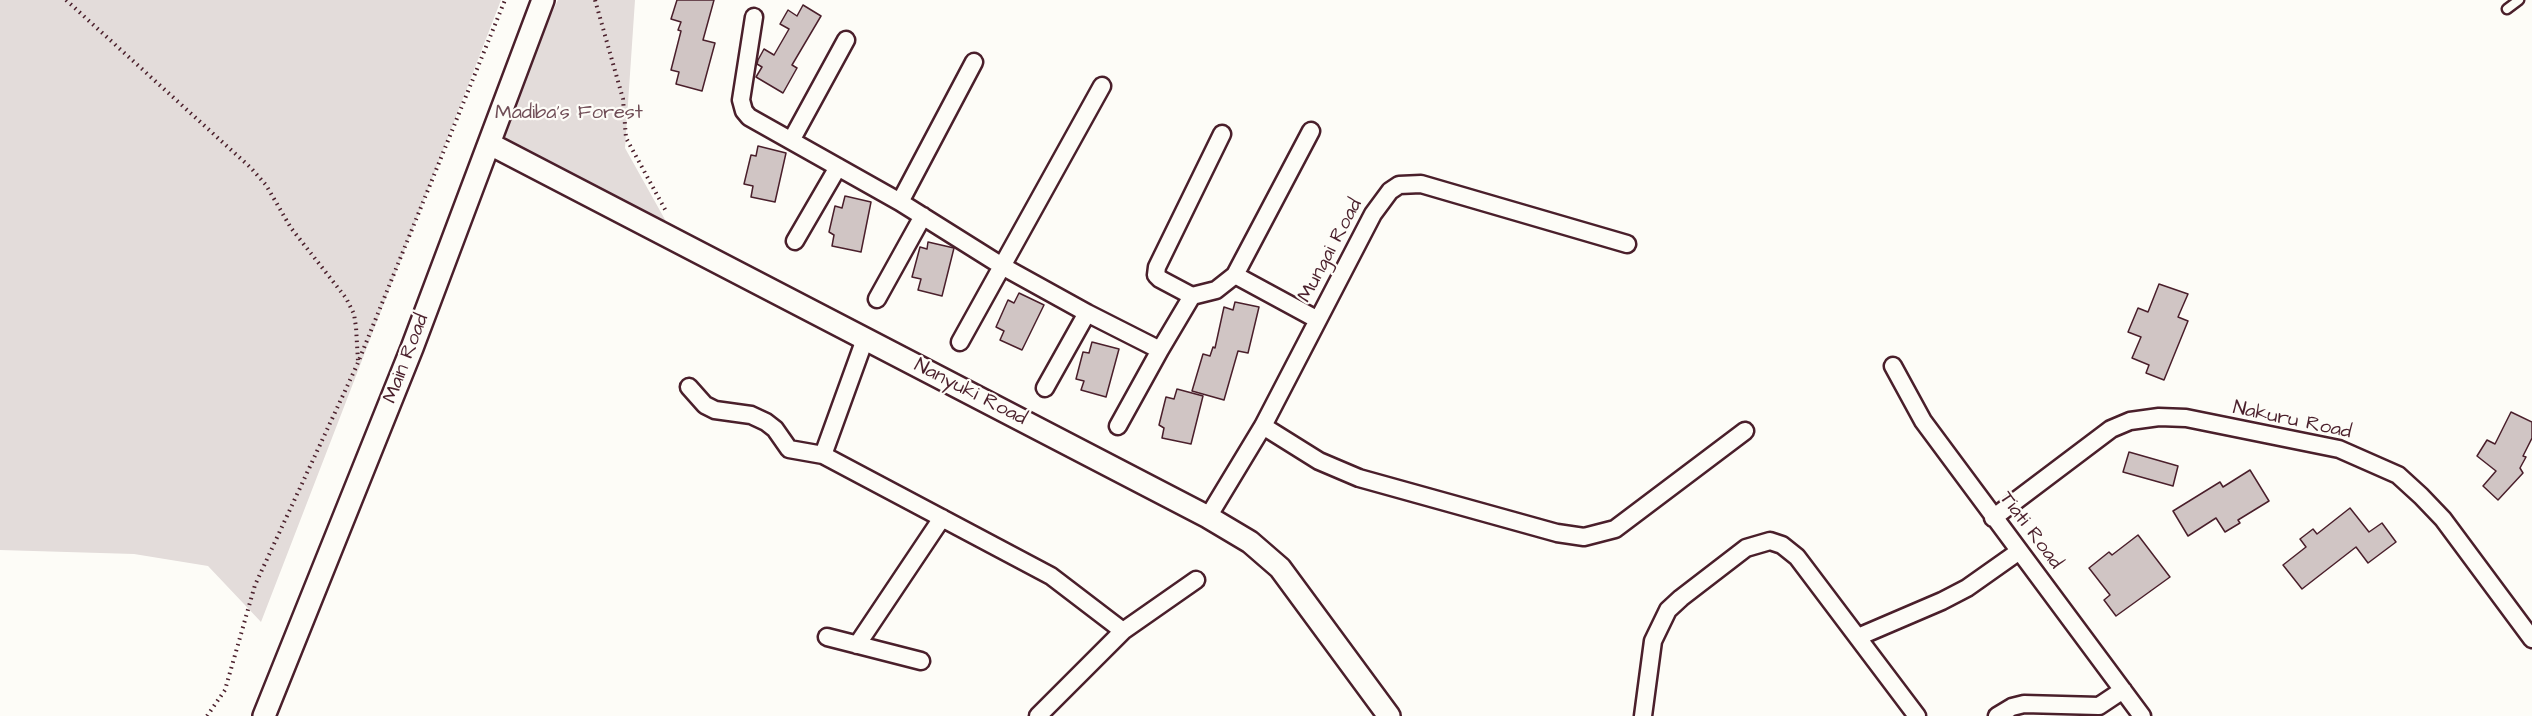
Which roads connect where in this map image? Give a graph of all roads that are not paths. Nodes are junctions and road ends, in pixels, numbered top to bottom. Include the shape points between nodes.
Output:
1 (543, 0) edge
2 (2519, 0) edge
3 (2507, 9) dead end
4 (754, 17) dead end
5 (846, 40) dead end
6 (974, 62) dead end
7 (1102, 86) dead end
8 (1311, 131) dead end
9 (1222, 134) dead end
10 (792, 139) junction
11 (490, 144) junction
12 (838, 167) junction
13 (900, 202) junction
14 (923, 216) junction
15 (795, 241) dead end
16 (1627, 244) dead end
17 (1002, 266) junction
18 (1235, 275) junction
19 (1192, 296) junction
20 (877, 299) dead end
21 (1087, 313) junction
22 (1318, 320) junction
23 (865, 339) junction
24 (960, 342) dead end
25 (1160, 350) junction
26 (1893, 366) dead end
27 (689, 387) dead end
28 (1045, 388) dead end
29 (1118, 426) dead end
30 (1263, 426) junction
31 (1745, 431) dead end
32 (823, 455) junction
33 (1208, 517) junction
34 (942, 518) junction
35 (1994, 518) junction
36 (2018, 552) junction
37 (1196, 580) dead end
38 (1123, 631) junction
39 (1858, 636) junction
40 (827, 638) dead end
41 (2532, 639) edge
42 (857, 645) junction
43 (921, 661) dead end
44 (2123, 690) junction
45 (264, 716) edge
46 (1038, 716) edge
47 (1389, 716) edge
48 (1643, 716) edge
49 (1917, 716) edge
50 (1997, 716) edge
51 (2142, 716) edge

1 - 11 street, Main Road
2 - 3 lane
4 - 10 street via 741,105 749,117
5 - 10 street
6 - 13 street
7 - 17 street
8 - 18 street
9 - 19 street via 1157,267 1160,279
10 - 12 street
11 - 23 street, Nanyuki Road
11 - 45 street, Main Road
12 - 13 street
12 - 15 street
13 - 14 street
14 - 17 street
14 - 20 street
16 - 22 street, Mungai Road via 1421,184 1399,185 1373,214
17 - 21 street
17 - 24 street
18 - 19 street via 1216,290
18 - 22 street
19 - 25 street
21 - 25 street
21 - 28 street
22 - 30 street, Mungai Road
23 - 32 street
23 - 33 street, Nanyuki Road
25 - 29 street
26 - 35 street, Tiati Road via 1923,421
27 - 32 street via 696,397 716,410 751,415 766,422 789,449
30 - 31 street via 1319,461 1359,478 1584,537 1615,529
30 - 33 street, Mungai Road
32 - 34 street
33 - 47 street, Nanyuki Road via 1250,542 1280,568
34 - 38 street via 1051,576
34 - 42 street
35 - 36 street, Tiati Road
35 - 41 street, Nakuru Road via 2111,429 2130,421 2186,418 2339,449 2406,482 2443,519
36 - 39 street via 1942,601
36 - 44 street, Tiati Road
37 - 38 street
38 - 46 street
39 - 48 street via 1797,557 1782,545 1770,541 1746,548 1668,610 1653,640
39 - 49 street
40 - 42 street
42 - 43 street
44 - 50 street via 2099,706 2024,704
44 - 51 street, Tiati Road

